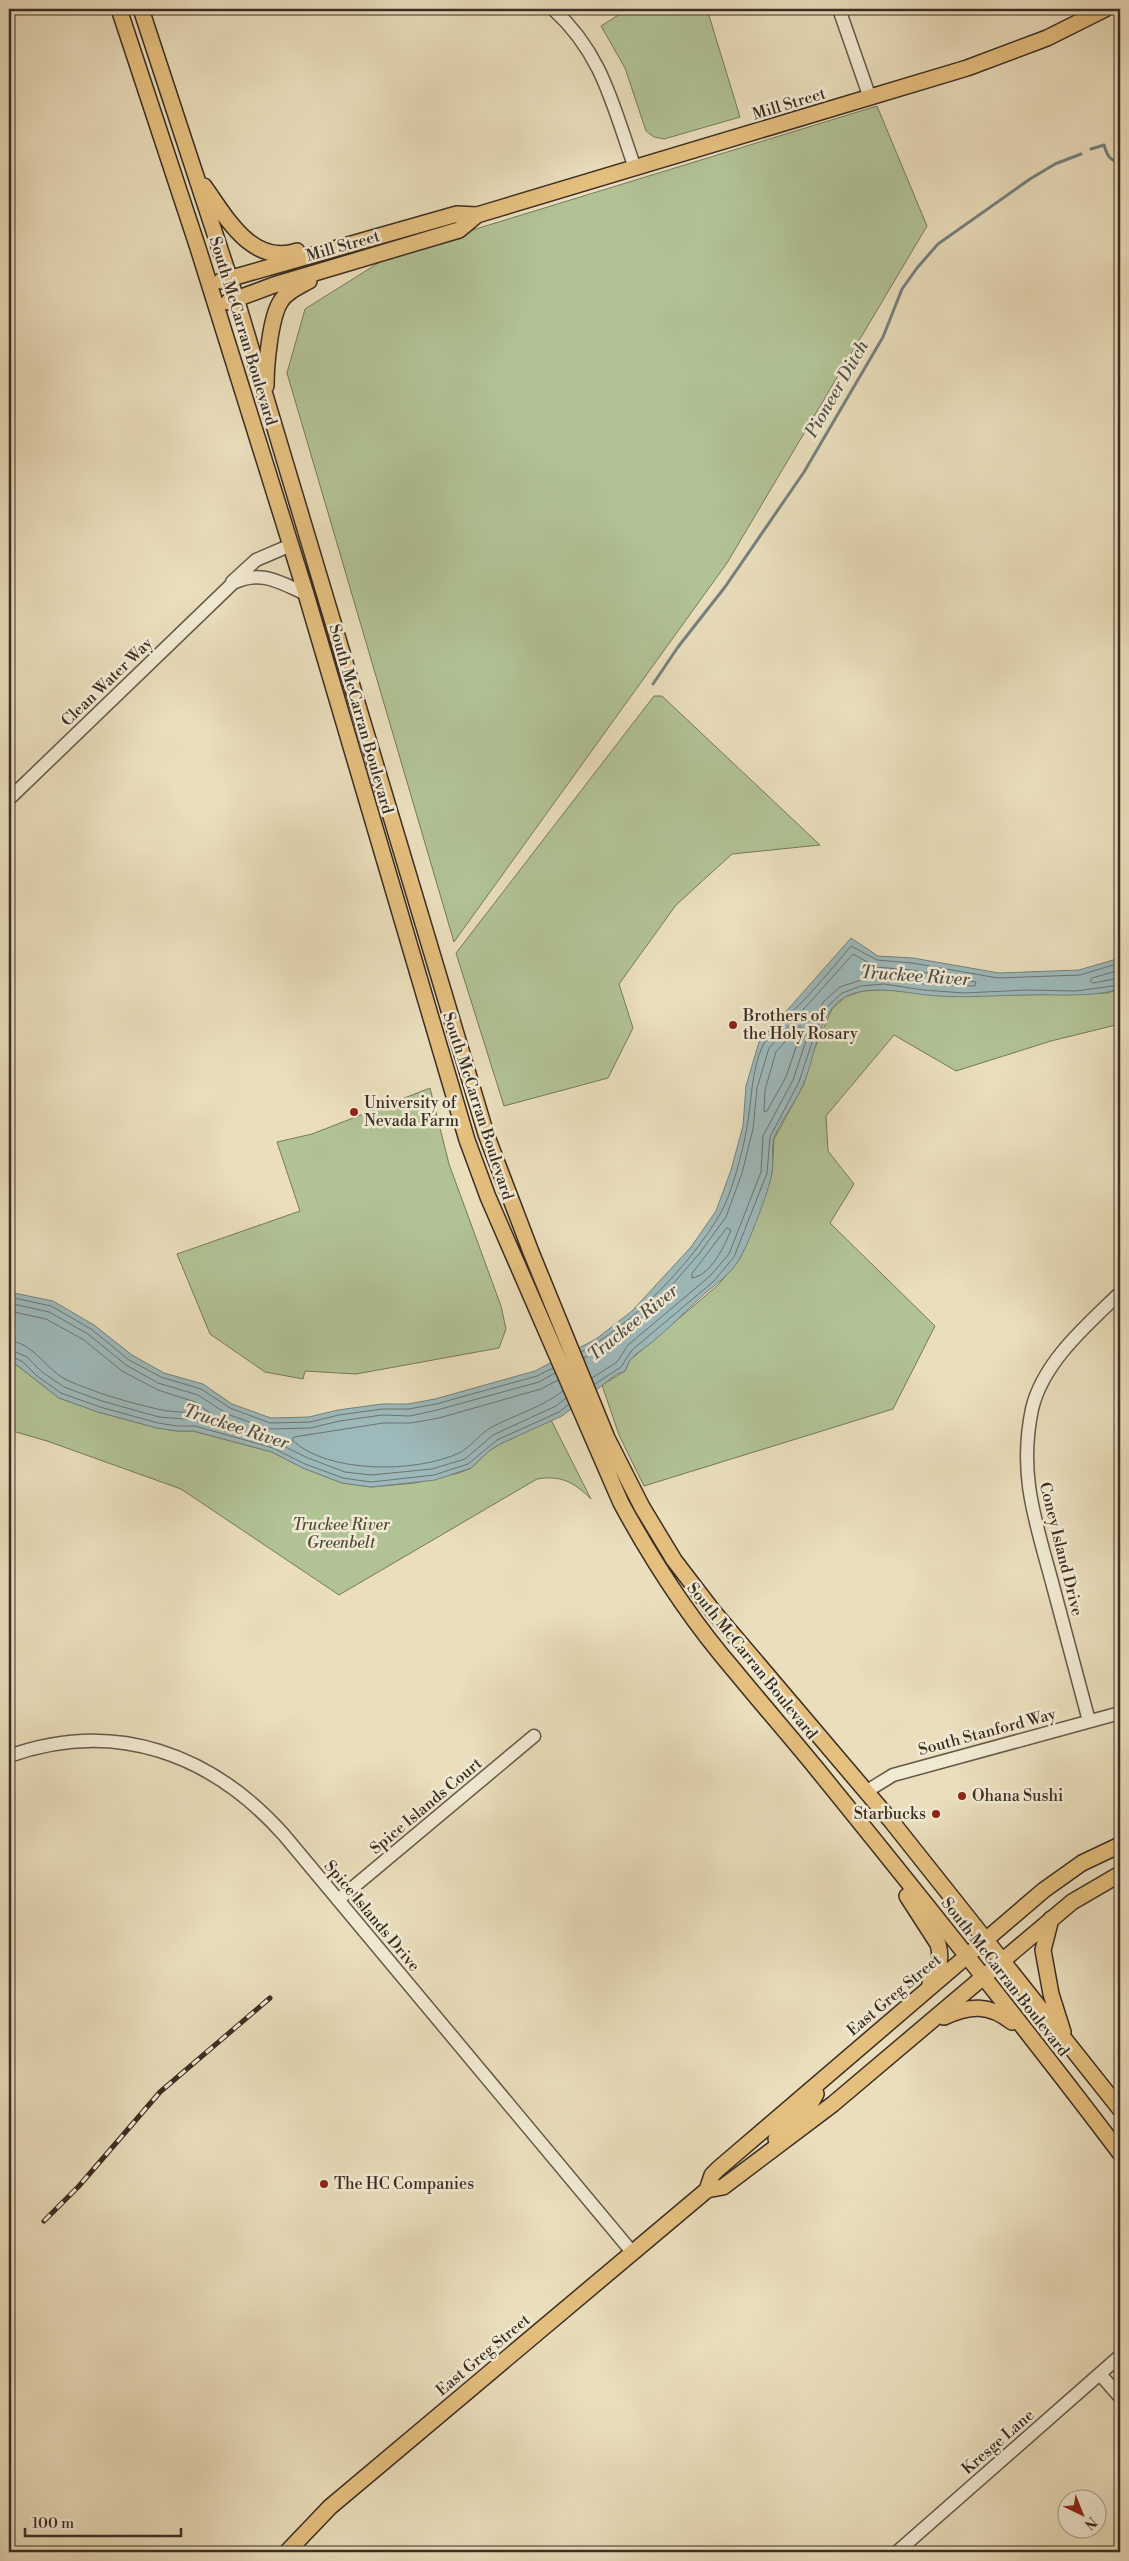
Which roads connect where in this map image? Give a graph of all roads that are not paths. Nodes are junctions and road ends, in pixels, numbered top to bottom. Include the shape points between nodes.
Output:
1 (119, 9) edge
2 (141, 9) edge
3 (554, 9) edge
4 (839, 9) edge
5 (1104, 9) edge
6 (870, 98) junction
7 (634, 168) junction
8 (194, 172) junction
9 (477, 215) junction
10 (355, 244) junction
11 (344, 264) junction
12 (230, 278) junction
13 (210, 285) junction
14 (236, 298) junction
15 (216, 306) junction
16 (266, 400) junction
17 (291, 545) junction
18 (228, 588) junction
19 (306, 594) junction
20 (9, 799) edge
21 (466, 1066) junction
22 (446, 1072) junction
23 (1120, 1293) edge
24 (595, 1426) junction
25 (1120, 1713) edge
26 (1089, 1721) junction
27 (534, 1736) dead end
28 (9, 1756) edge
29 (867, 1791) junction
30 (862, 1825) junction
31 (1120, 1846) edge
32 (1120, 1874) edge
33 (338, 1900) junction
34 (1051, 1919) junction
35 (985, 1940) junction
36 (966, 1957) junction
37 (1002, 1962) junction
38 (983, 1978) junction
39 (910, 2005) junction
40 (927, 2025) junction
41 (1028, 2035) junction
42 (1068, 2045) junction
43 (814, 2088) junction
44 (1120, 2109) edge
45 (1120, 2153) edge
46 (762, 2158) junction
47 (707, 2190) junction
48 (632, 2252) junction
49 (1120, 2356) edge
50 (1100, 2374) junction
51 (1120, 2396) edge
52 (287, 2552) edge
53 (896, 2552) edge

1 - 13 main road, South McCarran Boulevard
2 - 8 main road, South McCarran Boulevard
3 - 7 street via 582,39 603,75
4 - 6 street
5 - 6 main road, Mill Street via 1002,57
6 - 7 main road, Mill Street
7 - 9 main road, Mill Street
8 - 10 main road via 241,236 262,251 288,254 329,242
8 - 12 main road, South McCarran Boulevard
9 - 10 main road, Mill Street via 457,214
9 - 11 main road, Mill Street via 459,230
10 - 12 main road, Mill Street
11 - 14 main road, Mill Street
11 - 16 main road via 294,289 281,301 271,339
12 - 13 main road, Mill Street
12 - 14 main road, South McCarran Boulevard
13 - 15 main road, South McCarran Boulevard
14 - 15 main road, Mill Street
14 - 16 main road, South McCarran Boulevard
15 - 17 main road, South McCarran Boulevard
16 - 21 main road, South McCarran Boulevard
17 - 18 street, Clean Water Way via 249,564
17 - 19 main road, South McCarran Boulevard
18 - 19 street, Clean Water Way via 247,577 261,576
18 - 20 street, Clean Water Way
19 - 22 main road, South McCarran Boulevard
21 - 22 main road
21 - 24 main road, South McCarran Boulevard via 490,1143 560,1322
22 - 24 main road, South McCarran Boulevard via 488,1197 546,1329
23 - 26 street, Coney Island Drive via 1077,1334 1049,1371 1032,1411 1026,1456 1029,1496
24 - 29 main road, South McCarran Boulevard via 678,1567
24 - 30 main road, South McCarran Boulevard via 621,1503 668,1584 733,1669
25 - 26 street, South Stanford Way
26 - 29 street, South Stanford Way via 892,1775
27 - 33 street, Spice Islands Court
28 - 33 street, Spice Islands Drive via 53,1744 110,1742 165,1752 198,1766 230,1784 259,1808
29 - 35 main road, South McCarran Boulevard
30 - 36 main road, South McCarran Boulevard
30 - 39 main road via 940,1950 940,1962 934,1978
31 - 35 main road, East Greg Street via 1098,1854 1067,1872
32 - 34 main road, East Greg Street via 1092,1888
33 - 48 street, Spice Islands Drive
34 - 37 main road, East Greg Street
34 - 42 main road via 1042,1949 1053,2004
35 - 36 main road, East Greg Street
35 - 37 main road, South McCarran Boulevard
36 - 38 main road, South McCarran Boulevard
36 - 39 main road, East Greg Street
37 - 38 main road, East Greg Street
37 - 42 main road, South McCarran Boulevard
38 - 40 main road, East Greg Street
38 - 41 main road, South McCarran Boulevard
39 - 43 main road, East Greg Street
40 - 41 main road via 976,2007 1004,2015
40 - 46 main road, East Greg Street
41 - 45 main road, South McCarran Boulevard
42 - 44 main road, South McCarran Boulevard
43 - 46 main road via 813,2103 781,2132
43 - 47 main road, East Greg Street via 718,2169 712,2175
46 - 47 main road, East Greg Street via 723,2187
47 - 48 main road, East Greg Street
48 - 52 main road, East Greg Street via 330,2507
49 - 50 street, Kresge Lane
50 - 51 street
50 - 53 street, Kresge Lane

